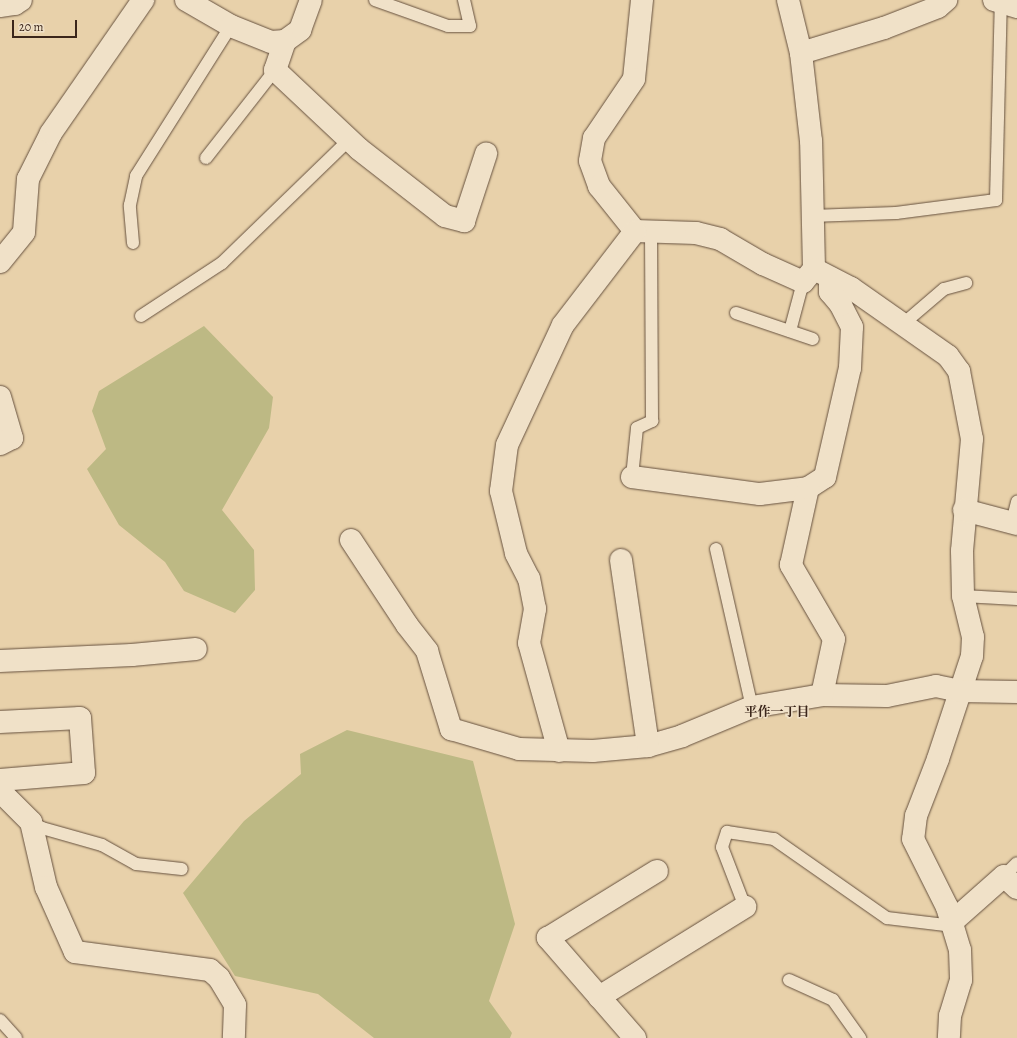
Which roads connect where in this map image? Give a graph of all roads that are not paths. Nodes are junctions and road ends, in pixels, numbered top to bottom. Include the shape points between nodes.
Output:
1 (21, 0) edge
2 (143, 0) edge
3 (186, 0) edge
4 (311, 0) edge
5 (375, 0) edge
6 (464, 0) edge
7 (642, 0) edge
8 (788, 0) edge
9 (946, 0) edge
10 (1004, 3) edge
11 (0, 6) edge
12 (231, 26) junction
13 (284, 41) junction
14 (801, 53) junction
15 (275, 70) junction
16 (349, 140) junction
17 (486, 154) dead end
18 (206, 158) dead end
19 (811, 216) junction
20 (643, 231) junction
21 (133, 243) dead end
22 (0, 262) edge
23 (816, 276) junction
24 (966, 283) dead end
25 (736, 313) dead end
26 (141, 316) dead end
27 (903, 324) junction
28 (790, 331) junction
29 (813, 339) dead end
30 (0, 397) edge
31 (0, 444) edge
32 (632, 477) joint
33 (808, 488) junction
34 (964, 510) junction
35 (1015, 516) edge
36 (351, 540) dead end
37 (716, 549) dead end
38 (621, 560) dead end
39 (963, 596) junction
40 (1017, 598) edge
41 (196, 648) dead end
42 (0, 661) edge
43 (960, 691) junction
44 (1017, 692) edge
45 (822, 694) junction
46 (752, 707) junction
47 (0, 722) edge
48 (648, 746) junction
49 (559, 751) junction
50 (0, 780) edge
51 (0, 791) edge
52 (32, 822) junction
53 (182, 869) dead end
54 (657, 872) dead end
55 (1013, 876) edge
56 (745, 907) joint
57 (953, 924) junction
58 (789, 980) dead end
59 (599, 997) junction
60 (0, 1020) edge
61 (16, 1038) edge
62 (234, 1038) edge
63 (636, 1038) edge
64 (860, 1038) edge
65 (949, 1038) edge

1 - 11 street via 15,4
2 - 22 street via 51,133 28,179 24,232
3 - 12 street
4 - 13 street via 300,30
5 - 6 lane via 448,26 470,26
7 - 20 street via 634,79 594,138 590,161 599,186
8 - 14 street
9 - 14 street via 938,7 884,28
10 - 19 lane via 996,200 896,213
12 - 13 street via 271,42
12 - 21 lane via 136,176 130,205
13 - 15 street
14 - 19 street via 811,141
15 - 16 street
15 - 18 lane
16 - 17 street via 445,216 464,221
16 - 26 lane via 222,263
19 - 23 street
20 - 23 street via 696,233 720,239 763,264
20 - 32 lane via 652,422 637,428
20 - 49 street via 563,325 507,444 501,491 516,553 529,579 535,610 529,643
23 - 27 street via 851,288
23 - 28 lane
23 - 33 street via 841,305 852,327 850,368 825,477
24 - 27 lane via 944,289
25 - 28 lane
27 - 34 street via 948,356 959,371 972,439
28 - 29 lane
30 - 31 street via 12,438
32 - 33 street via 760,494
33 - 45 street via 792,565 834,639
34 - 35 street
34 - 39 street
36 - 49 street via 427,651 451,729 519,749
37 - 46 lane
38 - 48 street
39 - 40 lane
39 - 43 street via 973,637 972,656
41 - 42 street via 132,655
43 - 44 street
43 - 45 street via 936,686 887,696
43 - 57 street via 916,816 913,839
45 - 46 street
46 - 48 street via 682,736
47 - 50 street via 80,718 84,773
48 - 49 street
51 - 52 street
52 - 53 lane via 42,828 102,845 136,864
52 - 62 street via 46,887 75,952 210,970 219,978 235,1005
54 - 59 street via 548,938
55 - 57 street
56 - 57 lane via 722,847 727,832 774,839 887,918
56 - 59 street
57 - 65 street via 960,950 961,980 950,1016
58 - 64 lane via 833,1000
59 - 63 street
60 - 61 lane

